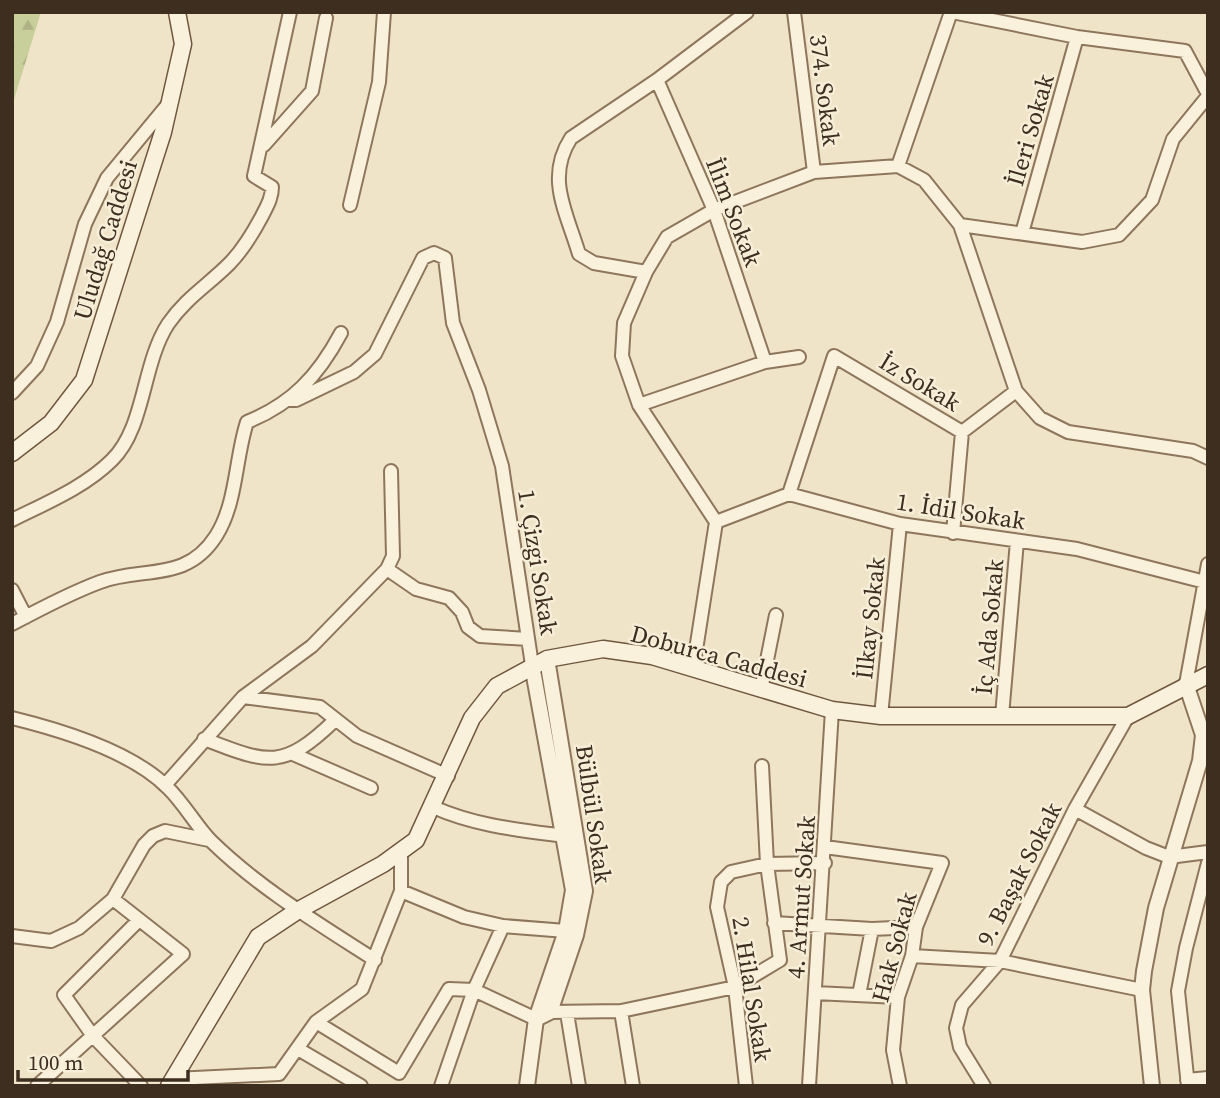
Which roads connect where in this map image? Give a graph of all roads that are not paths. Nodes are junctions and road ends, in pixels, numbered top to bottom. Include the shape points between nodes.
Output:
1 (177, 12) edge
2 (290, 12) edge
3 (384, 12) edge
4 (747, 12) edge
5 (794, 12) edge
6 (952, 12) edge
7 (326, 18) dead end
8 (1077, 37) junction
9 (657, 80) junction
10 (1208, 95) edge
11 (170, 101) junction
12 (262, 148) junction
13 (898, 166) junction
14 (814, 172) junction
15 (350, 205) dead end
16 (714, 210) junction
17 (960, 225) junction
18 (1022, 233) junction
19 (646, 272) junction
20 (341, 333) dead end
21 (799, 357) dead end
22 (765, 362) junction
23 (1016, 391) junction
24 (12, 393) edge
25 (290, 400) junction
26 (639, 405) junction
27 (962, 432) junction
28 (12, 453) edge
29 (1208, 458) edge
30 (391, 471) dead end
31 (789, 494) junction
32 (12, 520) edge
33 (716, 522) junction
34 (900, 524) junction
35 (953, 533) junction
36 (1017, 541) junction
37 (1208, 564) edge
38 (387, 569) junction
39 (1205, 582) junction
40 (12, 590) edge
41 (776, 615) dead end
42 (26, 617) junction
43 (12, 624) edge
44 (528, 639) junction
45 (540, 662) junction
46 (693, 669) junction
47 (1208, 675) edge
48 (1185, 684) junction
49 (761, 690) junction
50 (243, 697) junction
51 (832, 710) junction
52 (881, 716) junction
53 (1002, 716) junction
54 (1128, 716) junction
55 (12, 718) edge
56 (334, 721) junction
57 (204, 739) junction
58 (293, 754) junction
59 (762, 766) dead end
60 (448, 776) junction
61 (165, 785) junction
62 (371, 788) dead end
63 (433, 807) junction
64 (1075, 809) junction
65 (571, 834) junction
66 (209, 840) junction
67 (825, 847) junction
68 (401, 852) junction
69 (1208, 852) edge
70 (1169, 857) junction
71 (825, 863) junction
72 (1208, 863) edge
73 (767, 864) junction
74 (401, 891) junction
75 (113, 899) junction
76 (297, 911) junction
77 (138, 921) junction
78 (775, 923) junction
79 (820, 925) junction
80 (503, 926) junction
81 (916, 927) junction
82 (872, 929) junction
83 (566, 931) junction
84 (12, 936) edge
85 (912, 956) junction
86 (375, 960) junction
87 (1000, 961) junction
88 (735, 987) junction
89 (474, 989) junction
90 (1142, 990) junction
91 (816, 993) junction
92 (859, 995) junction
93 (898, 997) junction
94 (621, 1011) junction
95 (550, 1012) junction
96 (567, 1013) junction
97 (536, 1020) junction
98 (316, 1022) junction
99 (93, 1036) junction
100 (298, 1049) junction
101 (279, 1074) junction
102 (1208, 1078) edge
103 (171, 1082) edge
104 (1188, 1083) edge
105 (37, 1086) edge
106 (141, 1086) edge
107 (272, 1086) edge
108 (362, 1086) edge
109 (441, 1086) edge
110 (527, 1086) edge
111 (579, 1086) edge
112 (633, 1086) edge
113 (746, 1086) edge
114 (809, 1086) edge
115 (900, 1086) edge
116 (984, 1086) edge
117 (1152, 1086) edge

1 - 11 main road, Uludağ Caddesi via 183,44
2 - 12 street
3 - 15 street via 379,82
4 - 9 street
5 - 14 street, 374. Sokak
6 - 8 street
6 - 13 street
7 - 12 street via 312,91
8 - 10 street via 1185,51
8 - 18 street, İleri Sokak
9 - 16 street, İlim Sokak
9 - 19 street via 571,138 562,152 556,180 579,254 594,263
10 - 18 street via 1174,138 1152,200 1119,234 1082,242
11 - 24 street via 107,178 85,224 57,322 37,366
11 - 28 main road, Uludağ Caddesi via 84,380 51,423
12 - 32 street via 254,176 272,187 272,196 229,264 189,296 167,326 145,379 128,441 112,461 83,483
13 - 14 street
13 - 17 street via 924,180
14 - 16 street
16 - 19 street via 667,237
16 - 22 street, İlim Sokak
17 - 18 street
17 - 23 street
19 - 26 street via 624,323 622,345
20 - 25 street via 327,360
21 - 22 street
22 - 26 street
23 - 27 street, İz Sokak
23 - 29 street via 1040,418 1068,432
25 - 42 street via 247,422 231,500 216,536 190,564 103,581
25 - 44 street, 1. Çizgi Sokak via 354,372 375,354 423,258 438,254 448,265 453,323 502,466
26 - 33 street
27 - 31 street, İz Sokak via 834,356
27 - 35 street
30 - 38 street via 393,556
31 - 33 street
31 - 34 street, 1. İdil Sokak
33 - 46 street
34 - 35 street, 1. İdil Sokak
34 - 52 street, İlkay Sokak
35 - 36 street, 1. İdil Sokak
36 - 39 street, 1. İdil Sokak via 1077,549
36 - 53 street, İç Ada Sokak
37 - 39 street
38 - 44 street via 416,589 449,598 468,627 480,636
38 - 50 street via 312,646
39 - 48 street
40 - 42 street
41 - 49 street
42 - 43 street
44 - 45 street, 1. Çizgi Sokak
45 - 46 main road, Doburca Caddesi via 603,649 652,656
45 - 60 main road, Doburca Caddesi via 497,686 472,718
45 - 65 street, Bülbül Sokak
46 - 49 main road, Doburca Caddesi
47 - 48 main road, Doburca Caddesi
48 - 54 main road, Doburca Caddesi
48 - 70 street via 1203,735 1200,761
49 - 51 main road, Doburca Caddesi
50 - 56 street via 320,707
50 - 57 street
51 - 52 main road, Doburca Caddesi
51 - 67 street, 4. Armut Sokak
52 - 53 main road, Doburca Caddesi
53 - 54 main road, Doburca Caddesi
54 - 64 street, 9. Başak Sokak
55 - 61 street via 87,741
56 - 58 street
56 - 60 street via 357,736
57 - 58 street via 268,760
57 - 61 street
58 - 62 street
59 - 73 street
60 - 63 main road, Doburca Caddesi
61 - 66 street
63 - 65 street via 504,829
63 - 68 main road, Doburca Caddesi via 416,841
64 - 70 street
64 - 87 street, 9. Başak Sokak
65 - 83 street, Bülbül Sokak via 573,890
65 - 95 street, Bülbül Sokak via 585,891 576,935
66 - 75 street via 165,831 153,836
66 - 76 street
67 - 71 street, 4. Armut Sokak
67 - 81 street, Hak Sokak via 942,863
68 - 74 street
68 - 76 main road, Doburca Caddesi
69 - 70 street
70 - 90 street
71 - 73 street, 2. Hilal Sokak
71 - 79 street, 4. Armut Sokak
72 - 104 street via 1178,991
73 - 78 street
73 - 88 street, 2. Hilal Sokak via 731,872 721,882 717,907
74 - 80 street via 464,917
74 - 86 street
75 - 77 street
75 - 84 street via 79,929 51,941
76 - 86 street
76 - 103 main road, Doburca Caddesi via 258,937
77 - 99 street via 64,995
77 - 99 street via 183,954
78 - 79 street
78 - 88 street via 780,960
79 - 82 street
79 - 91 street, 4. Armut Sokak
80 - 83 street
80 - 89 street
81 - 82 street
81 - 85 street, Hak Sokak
82 - 92 street
83 - 97 street, Bülbül Sokak
85 - 87 street
85 - 93 street, Hak Sokak
86 - 98 street via 362,989
87 - 90 street
87 - 116 street, 9. Başak Sokak via 962,1005 956,1028 960,1047
88 - 94 street
88 - 113 street, 2. Hilal Sokak
89 - 97 street
89 - 98 street via 449,989 399,1073
89 - 109 street
90 - 117 street
91 - 92 street
91 - 114 street, 4. Armut Sokak
92 - 93 street
93 - 115 street, Hak Sokak via 893,1051
94 - 96 street
94 - 112 street
95 - 96 street
95 - 97 street
96 - 111 street
97 - 110 street, Bülbül Sokak
98 - 100 street
99 - 105 street
99 - 106 street
100 - 101 street
100 - 108 street
101 - 103 street
101 - 107 street
102 - 104 street

